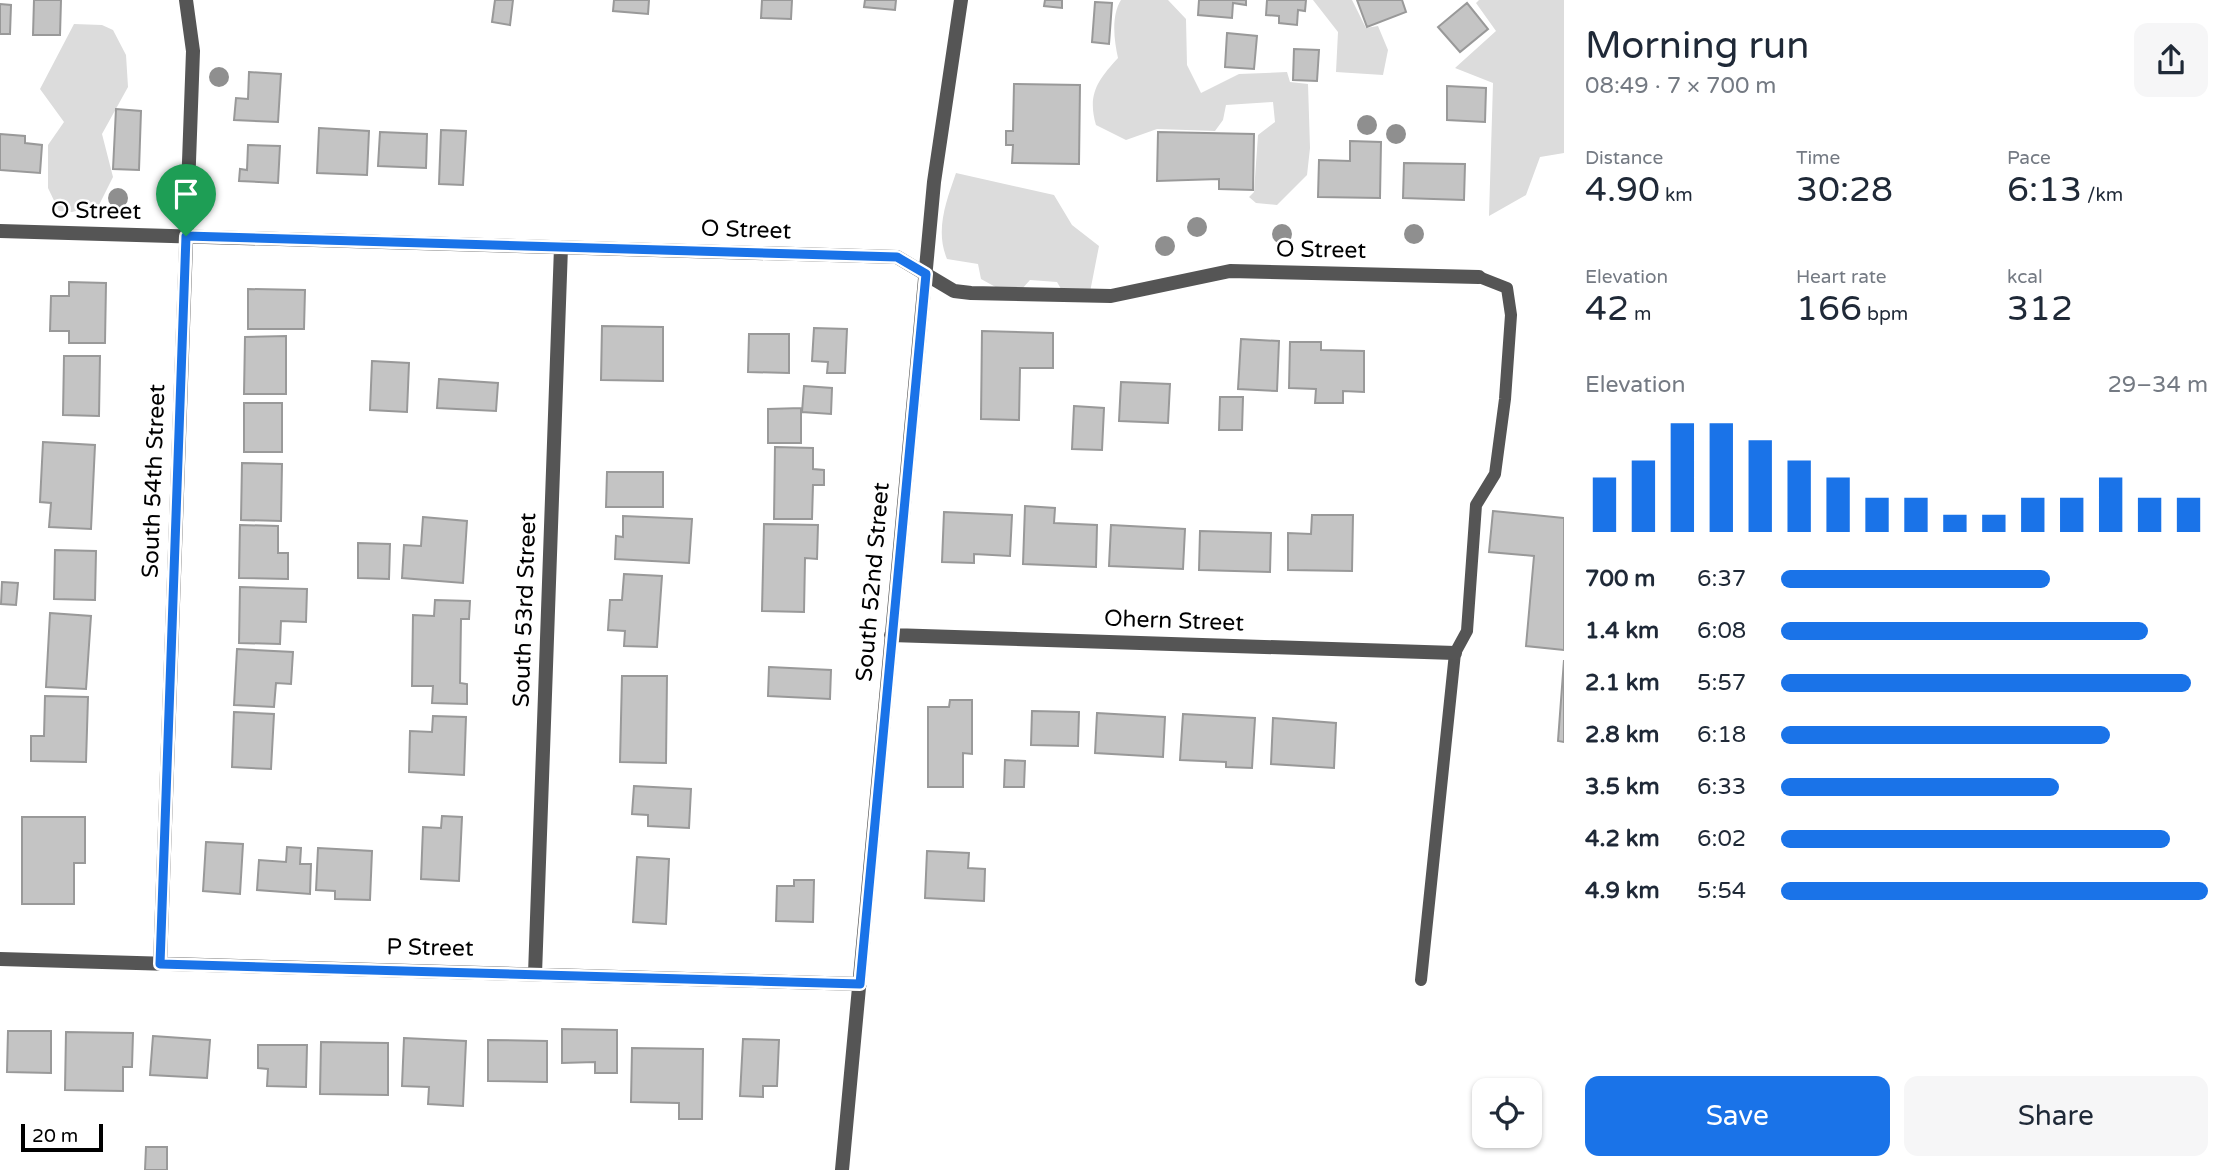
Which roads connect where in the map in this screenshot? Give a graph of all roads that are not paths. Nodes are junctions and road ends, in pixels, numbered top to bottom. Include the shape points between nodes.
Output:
1 (186, 0) edge
2 (961, 0) edge
3 (0, 231) edge
4 (186, 236) junction
5 (561, 247) junction
6 (926, 274) junction
7 (1479, 277) joint
8 (891, 635) junction
9 (1455, 653) junction
10 (0, 959) edge
11 (160, 964) junction
12 (535, 974) junction
13 (1421, 980) dead end
14 (860, 984) junction
15 (842, 1170) edge

1 - 4 street, South 54th Street via 193,51
2 - 6 street, South 52nd Street via 934,182
3 - 4 street, O Street
4 - 5 street, O Street
4 - 11 street, South 54th Street
5 - 6 street, O Street via 897,257
5 - 12 street, South 53rd Street
6 - 7 street, O Street via 954,292 1087,298 1230,271
6 - 8 street, South 52nd Street
7 - 9 lane via 1507,288 1511,316 1495,474 1476,505 1467,631
8 - 9 street, Ohern Street
8 - 14 street, South 52nd Street
9 - 13 lane
10 - 11 street, P Street
11 - 12 street, P Street
12 - 14 street, P Street
14 - 15 street, South 52nd Street

